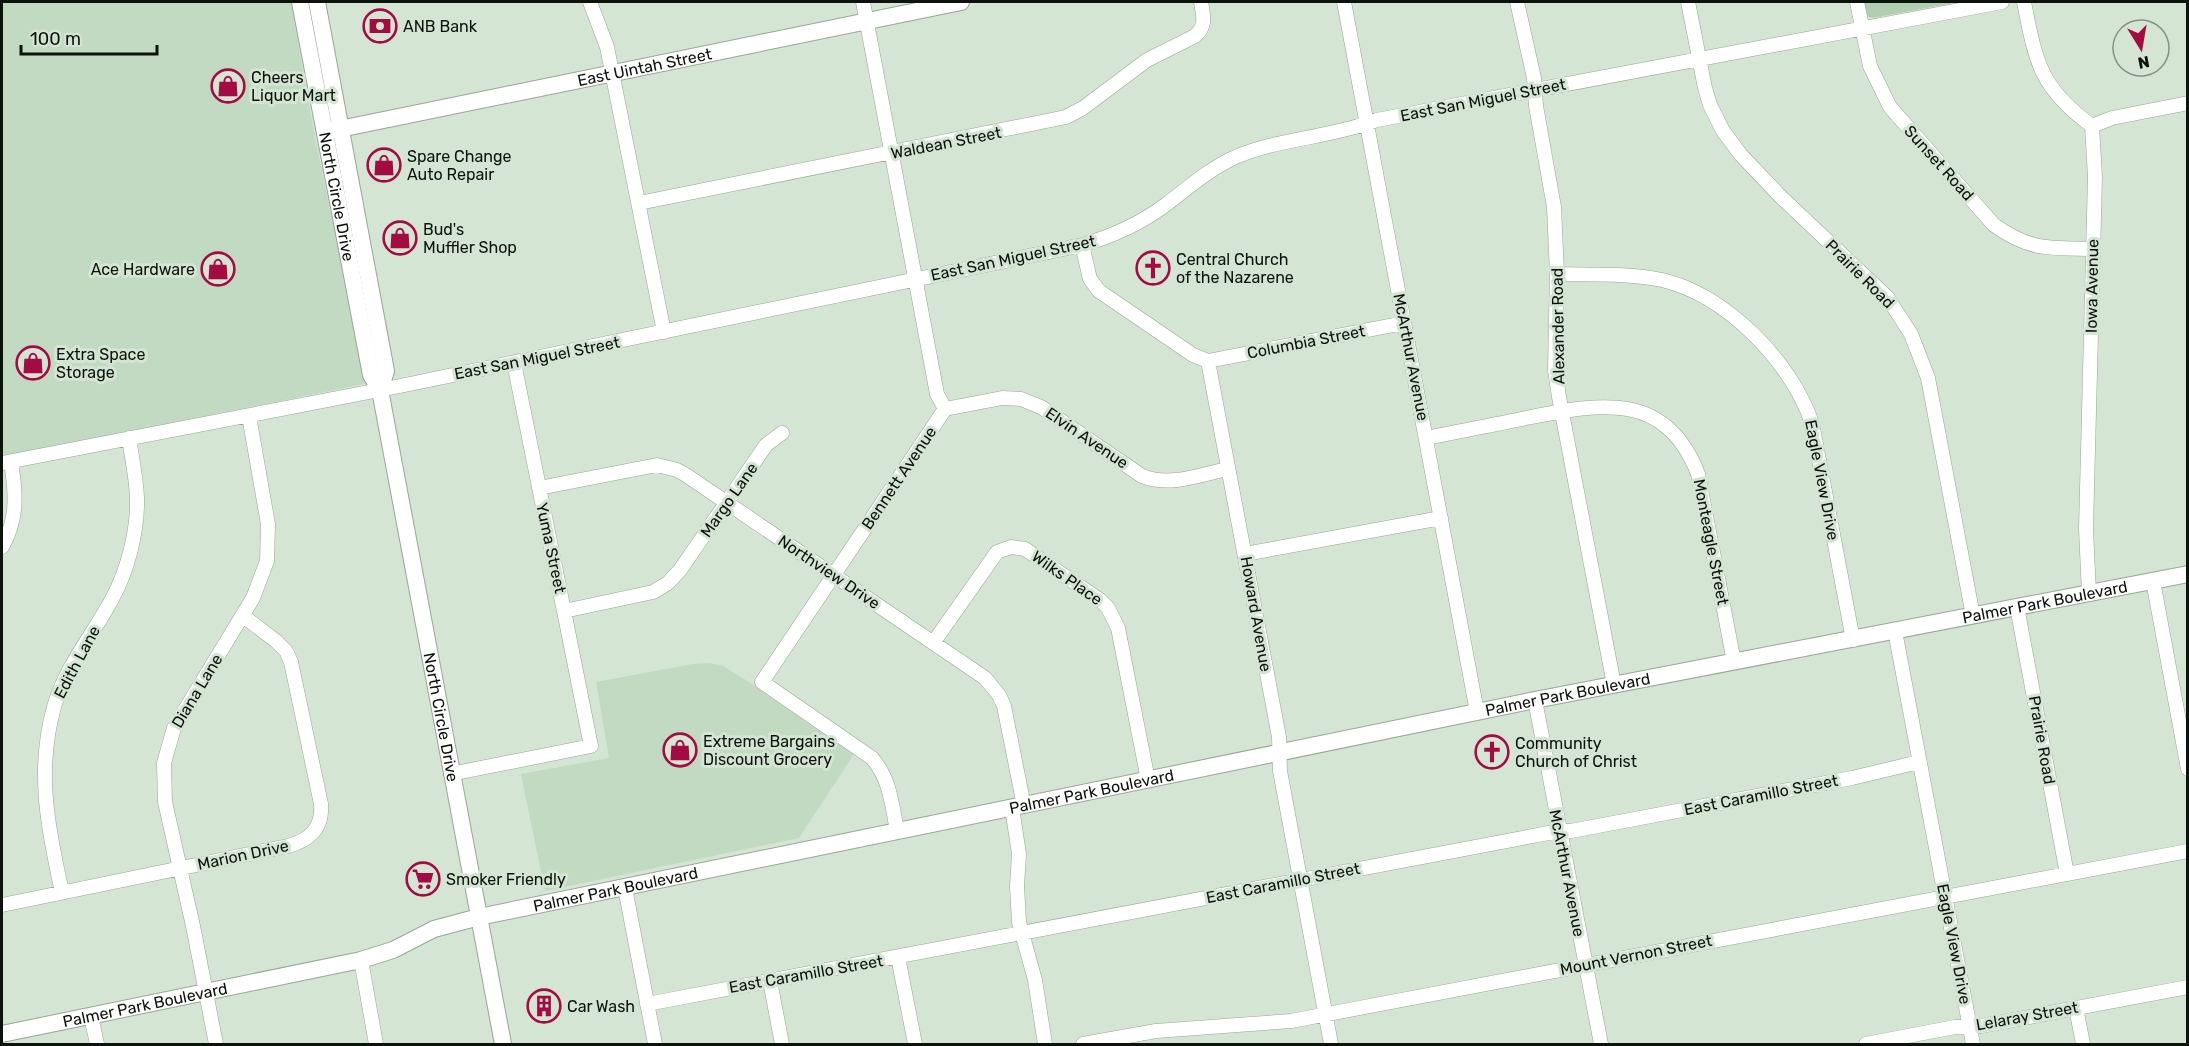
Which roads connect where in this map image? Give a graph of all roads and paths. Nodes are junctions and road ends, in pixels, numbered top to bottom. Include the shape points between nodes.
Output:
1 (300, 2) edge
2 (317, 2) edge
3 (590, 2) edge
4 (863, 2) edge
5 (962, 2) edge
6 (1201, 2) edge
7 (1344, 2) edge
8 (1517, 2) edge
9 (1688, 2) edge
10 (1857, 2) edge
11 (2002, 2) edge
12 (2024, 2) edge
13 (867, 21) junction
14 (1862, 28) junction
15 (1699, 58) junction
16 (612, 74) junction
17 (1535, 91) junction
18 (2187, 103) edge
19 (1368, 124) junction
20 (2092, 126) junction
21 (332, 130) junction
22 (893, 154) junction
23 (639, 203) junction
24 (1082, 245) junction
25 (2092, 249) junction
26 (1557, 274) junction
27 (916, 279) junction
28 (1404, 323) junction
29 (664, 332) junction
30 (1208, 361) junction
31 (514, 363) junction
32 (380, 390) junction
33 (945, 409) junction
34 (1562, 411) junction
35 (249, 416) junction
36 (782, 433) dead end
37 (129, 438) junction
38 (1426, 438) junction
39 (6, 462) edge
40 (1227, 469) junction
41 (539, 488) junction
42 (727, 502) junction
43 (1441, 518) junction
44 (2, 547) edge
45 (1245, 554) junction
46 (680, 570) joint
47 (2187, 574) edge
48 (833, 576) junction
49 (2153, 581) junction
50 (2089, 594) junction
51 (2017, 607) junction
52 (564, 610) junction
53 (243, 616) junction
54 (1973, 616) junction
55 (1895, 631) junction
56 (1853, 640) junction
57 (933, 643) junction
58 (1734, 662) junction
59 (1614, 685) junction
60 (1535, 700) junction
61 (1477, 712) junction
62 (1279, 754) junction
63 (1919, 762) junction
64 (2187, 770) edge
65 (452, 774) junction
66 (1148, 780) junction
67 (1018, 807) junction
68 (897, 831) junction
69 (1559, 831) junction
70 (2187, 851) edge
71 (180, 868) junction
72 (2067, 874) junction
73 (1300, 880) junction
74 (625, 888) junction
75 (62, 892) junction
76 (1946, 898) junction
77 (2, 905) edge
78 (479, 917) junction
79 (1022, 933) junction
80 (898, 957) junction
81 (361, 960) junction
82 (1585, 965) junction
83 (770, 981) junction
84 (2187, 987) edge
85 (205, 991) junction
86 (647, 1004) junction
87 (2076, 1008) junction
88 (1325, 1014) junction
89 (91, 1016) junction
90 (1969, 1026) junction
91 (2, 1034) edge
92 (97, 1044) edge
93 (216, 1044) edge
94 (376, 1044) edge
95 (503, 1044) edge
96 (655, 1044) edge
97 (782, 1044) edge
98 (915, 1044) edge
99 (1045, 1044) edge
100 (1083, 1044) edge
101 (1331, 1044) edge
102 (1601, 1044) edge
103 (1866, 1044) edge
104 (1972, 1044) edge
105 (2083, 1044) edge

1 - 21 main road, North Circle Drive
2 - 21 main road, North Circle Drive
3 - 16 street via 605,37
4 - 13 street, Bennett Avenue
5 - 13 main road, East Uintah Street
6 - 22 street, Waldean Street via 1201,31 1147,60 1075,113 1051,122
7 - 19 street, McArthur Avenue
8 - 17 street, Alexander Road
9 - 15 street, Prairie Road
10 - 14 street, Sunset Road
11 - 14 street, East San Miguel Street
12 - 20 street via 2033,50 2047,82
13 - 16 main road, East Uintah Street
13 - 22 street, Bennett Avenue
14 - 15 street, East San Miguel Street
14 - 25 street, Sunset Road via 1870,66 1890,107 1995,225 2036,246
15 - 17 street, East San Miguel Street
15 - 54 street, Prairie Road via 1716,118 1741,155 1887,297 1911,334 1928,378
16 - 21 main road, East Uintah Street
16 - 23 street
17 - 19 street, East San Miguel Street
17 - 26 street, Alexander Road via 1553,190
18 - 20 street via 2112,118
19 - 24 street, East San Miguel Street via 1245,153 1206,173 1145,219
19 - 28 street, McArthur Avenue
20 - 25 street, Iowa Avenue
21 - 32 main road, North Circle Drive via 371,375
22 - 23 street, Waldean Street
22 - 27 street, Bennett Avenue
23 - 29 street
24 - 27 street, East San Miguel Street
24 - 30 street via 1090,279 1099,291 1193,355
25 - 50 street, Iowa Avenue via 2086,529
26 - 34 street, Alexander Road via 1555,370
26 - 56 street, Eagle View Drive via 1636,276 1683,287 1738,321 1782,367 1801,396 1812,423
27 - 29 street, East San Miguel Street
27 - 33 street, Bennett Avenue via 937,394
28 - 30 street, Columbia Street
28 - 38 street, McArthur Avenue
29 - 31 street, East San Miguel Street
30 - 40 street, Howard Avenue
31 - 32 street, East San Miguel Street
31 - 41 street, Yuma Street
32 - 35 street, East San Miguel Street
32 - 65 main road, North Circle Drive
33 - 40 street, Elvin Avenue via 1002,398 1021,399 1041,407 1151,479 1167,481
33 - 48 street, Bennett Avenue
34 - 38 street, Monteagle Street
34 - 58 street, Monteagle Street via 1594,406 1627,408 1652,418 1684,447 1701,486
34 - 59 street, Alexander Road
35 - 37 street, East San Miguel Street
35 - 53 street, Diana Lane via 269,536 267,561
36 - 42 street, Margo Lane via 766,446
37 - 39 street, East San Miguel Street
37 - 75 street, Edith Lane via 137,498 130,549 112,600 61,687 46,744 45,803
38 - 43 street, McArthur Avenue
39 - 44 street via 16,493 15,512
40 - 45 street, Howard Avenue
41 - 42 street, Northview Drive via 657,465 686,475
41 - 52 street, Yuma Street
42 - 46 street, Margo Lane
42 - 48 street, Northview Drive
43 - 45 street
43 - 61 street, McArthur Avenue
45 - 62 street, Howard Avenue
46 - 52 street, Yuma Street via 668,584 653,592
47 - 49 main road, Palmer Park Boulevard
48 - 57 street, Northview Drive
48 - 68 street, Bennett Avenue via 762,682 872,758 888,785
49 - 50 main road, Palmer Park Boulevard
49 - 64 street
50 - 51 main road, Palmer Park Boulevard
51 - 54 main road, Palmer Park Boulevard
51 - 72 street, Prairie Road
52 - 65 street via 591,746
53 - 71 street, Diana Lane via 180,718 166,752 163,788
53 - 71 street, Marion Drive via 276,641 291,662 321,804 321,822 308,838 298,843
54 - 55 main road, Palmer Park Boulevard
55 - 56 main road, Palmer Park Boulevard
55 - 63 street, Eagle View Drive
56 - 58 main road, Palmer Park Boulevard
57 - 66 street, Wilks Place via 997,552 1017,547 1038,556 1100,600 1114,617
57 - 67 street, Northview Drive via 985,678 999,695 1007,718
58 - 59 main road, Palmer Park Boulevard
59 - 60 main road, Palmer Park Boulevard
60 - 61 main road, Palmer Park Boulevard
60 - 69 street, McArthur Avenue
61 - 62 main road, Palmer Park Boulevard
62 - 66 main road, Palmer Park Boulevard
62 - 73 street, Howard Avenue
63 - 69 street, East Caramillo Street
63 - 76 street, Eagle View Drive
65 - 78 main road, North Circle Drive
66 - 67 main road, Palmer Park Boulevard
67 - 68 main road, Palmer Park Boulevard
67 - 79 street, Northview Drive via 1017,893
68 - 74 main road, Palmer Park Boulevard
69 - 73 street, East Caramillo Street
69 - 82 street, McArthur Avenue
70 - 72 street, Mount Vernon Street
71 - 75 street, Marion Drive
71 - 85 street, Diana Lane
72 - 76 street, Mount Vernon Street
73 - 79 street, East Caramillo Street
73 - 88 street, Howard Avenue
74 - 78 main road, Palmer Park Boulevard
74 - 86 street
75 - 77 street, Marion Drive
76 - 82 street, Mount Vernon Street
76 - 90 street, Eagle View Drive
78 - 81 main road, Palmer Park Boulevard via 434,930
78 - 95 main road, North Circle Drive
79 - 80 street, East Caramillo Street
79 - 99 street, Northview Drive via 1035,980
80 - 83 street, East Caramillo Street
80 - 98 street
81 - 85 main road, Palmer Park Boulevard
81 - 94 street
82 - 88 street, Mount Vernon Street
82 - 102 street, McArthur Avenue
83 - 86 street, East Caramillo Street
83 - 97 street
84 - 87 street, Lelaray Street
85 - 89 main road, Palmer Park Boulevard
85 - 93 street, Diana Lane
86 - 96 street
87 - 90 street, Lelaray Street
87 - 105 street
88 - 100 street, Mount Vernon Street via 1291,1021 1156,1031
88 - 101 street, Howard Avenue
89 - 91 main road, Palmer Park Boulevard
89 - 92 street
90 - 103 street, Lelaray Street
90 - 104 street, Eagle View Drive

